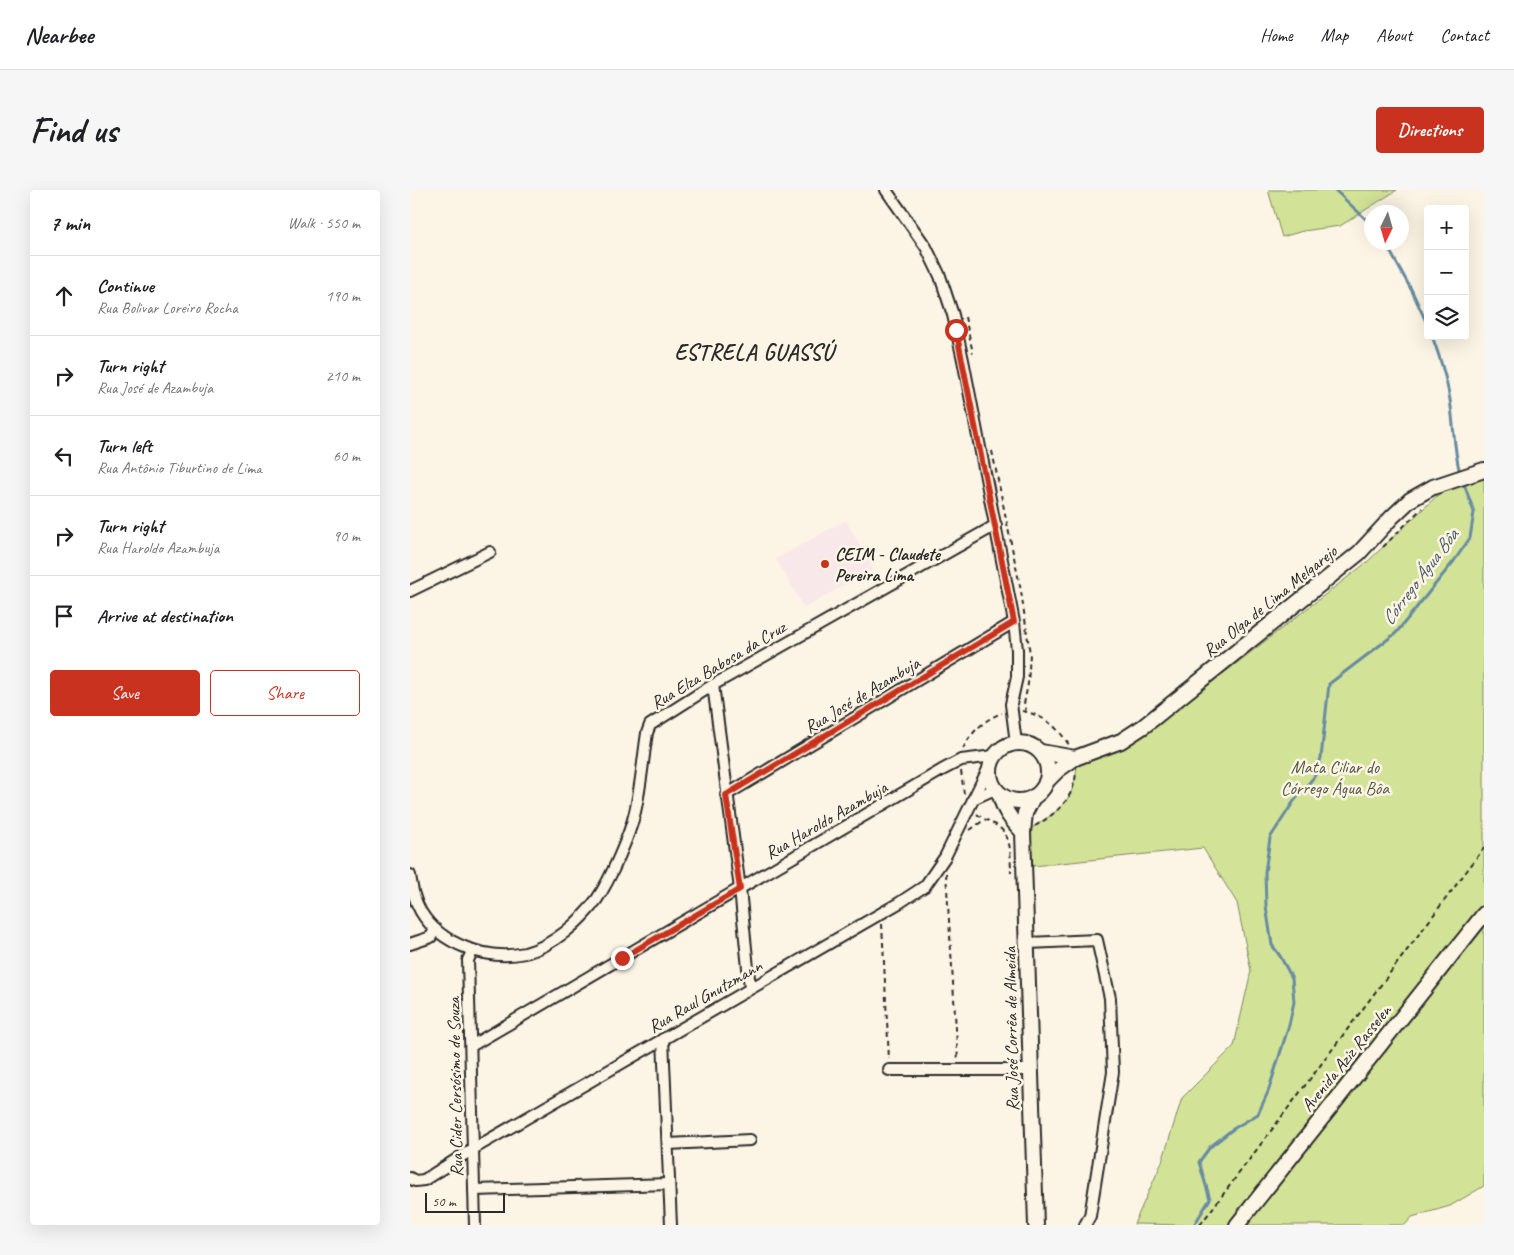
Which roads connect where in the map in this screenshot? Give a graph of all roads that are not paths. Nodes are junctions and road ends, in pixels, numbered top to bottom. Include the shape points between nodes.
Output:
1 (886, 190) edge
2 (1481, 470) edge
3 (996, 525) junction
4 (490, 552) dead end
5 (410, 591) edge
6 (1014, 622) junction
7 (713, 685) junction
8 (1016, 742) junction
9 (1041, 752) junction
10 (1076, 757) junction
11 (993, 758) junction
12 (1046, 782) junction
13 (998, 791) junction
14 (726, 795) junction
15 (1032, 797) junction
16 (971, 802) junction
17 (1023, 832) junction
18 (410, 876) edge
19 (740, 889) junction
20 (1484, 914) edge
21 (435, 929) junction
22 (1028, 943) junction
23 (410, 944) edge
24 (473, 950) junction
25 (750, 988) junction
26 (663, 1039) junction
27 (471, 1046) junction
28 (890, 1070) road end
29 (1030, 1070) junction
30 (750, 1140) dead end
31 (668, 1144) junction
32 (473, 1149) junction
33 (412, 1180) edge
34 (670, 1184) junction
35 (474, 1190) junction
36 (475, 1225) edge
37 (672, 1225) edge
38 (1036, 1225) edge
39 (1085, 1225) edge
40 (1237, 1225) edge

1 - 3 street via 926,247 940,276 963,360
2 - 10 street, Rua Olga de Lima Melgarejo via 1433,487 1410,500 1359,553 1144,726 1121,741
3 - 6 street
3 - 7 street, Rua Elza Babosa da Cruz
4 - 5 street
6 - 8 street via 1018,650 1011,704
6 - 14 street, Rua José de Azambuja
7 - 14 street
7 - 24 street, Rua Elza Babosa da Cruz via 650,724 635,813 605,886 588,910 557,937 526,952 499,954
8 - 9 street via 1034,746
8 - 11 street via 1004,747
9 - 10 street, Rua Olga de Lima Melgarejo
9 - 12 street via 1048,766
10 - 12 street, Rua Olga de Lima Melgarejo
11 - 13 street via 990,775
11 - 16 street, Rua Raul Gnutzmann
11 - 19 street, Rua Haroldo Azambuja via 961,760
12 - 15 street
13 - 15 street via 1016,800
13 - 16 street
13 - 17 street via 1006,812
14 - 19 street
15 - 17 street, Rua José Corrêa de Almeida via 1025,813
16 - 25 street, Rua Raul Gnutzmann via 945,857 925,886
17 - 22 street, Rua José Corrêa de Almeida
18 - 21 street, Rua Elza Babosa da Cruz via 416,902
19 - 25 street
19 - 27 street, Rua Haroldo Azambuja
20 - 40 street, Avenida Aziz Rasselen
21 - 23 street via 431,937
21 - 24 street, Rua Elza Babosa da Cruz
22 - 29 street, Rua José Corrêa de Almeida
22 - 39 street via 1096,940 1110,998 1113,1072 1090,1216
24 - 27 street, Rua Cider Cersósimo de Souza via 468,960
25 - 26 street, Rua Raul Gnutzmann
26 - 31 street
26 - 32 street, Rua Raul Gnutzmann
27 - 32 street, Rua Cider Cersósimo de Souza
28 - 29 street
29 - 38 street, Rua José Corrêa de Almeida
30 - 31 street
31 - 34 street
32 - 33 street, Rua Raul Gnutzmann via 424,1180
32 - 35 street, Rua Cider Cersósimo de Souza
34 - 35 street
34 - 37 street
35 - 36 street, Rua Cider Cersósimo de Souza

